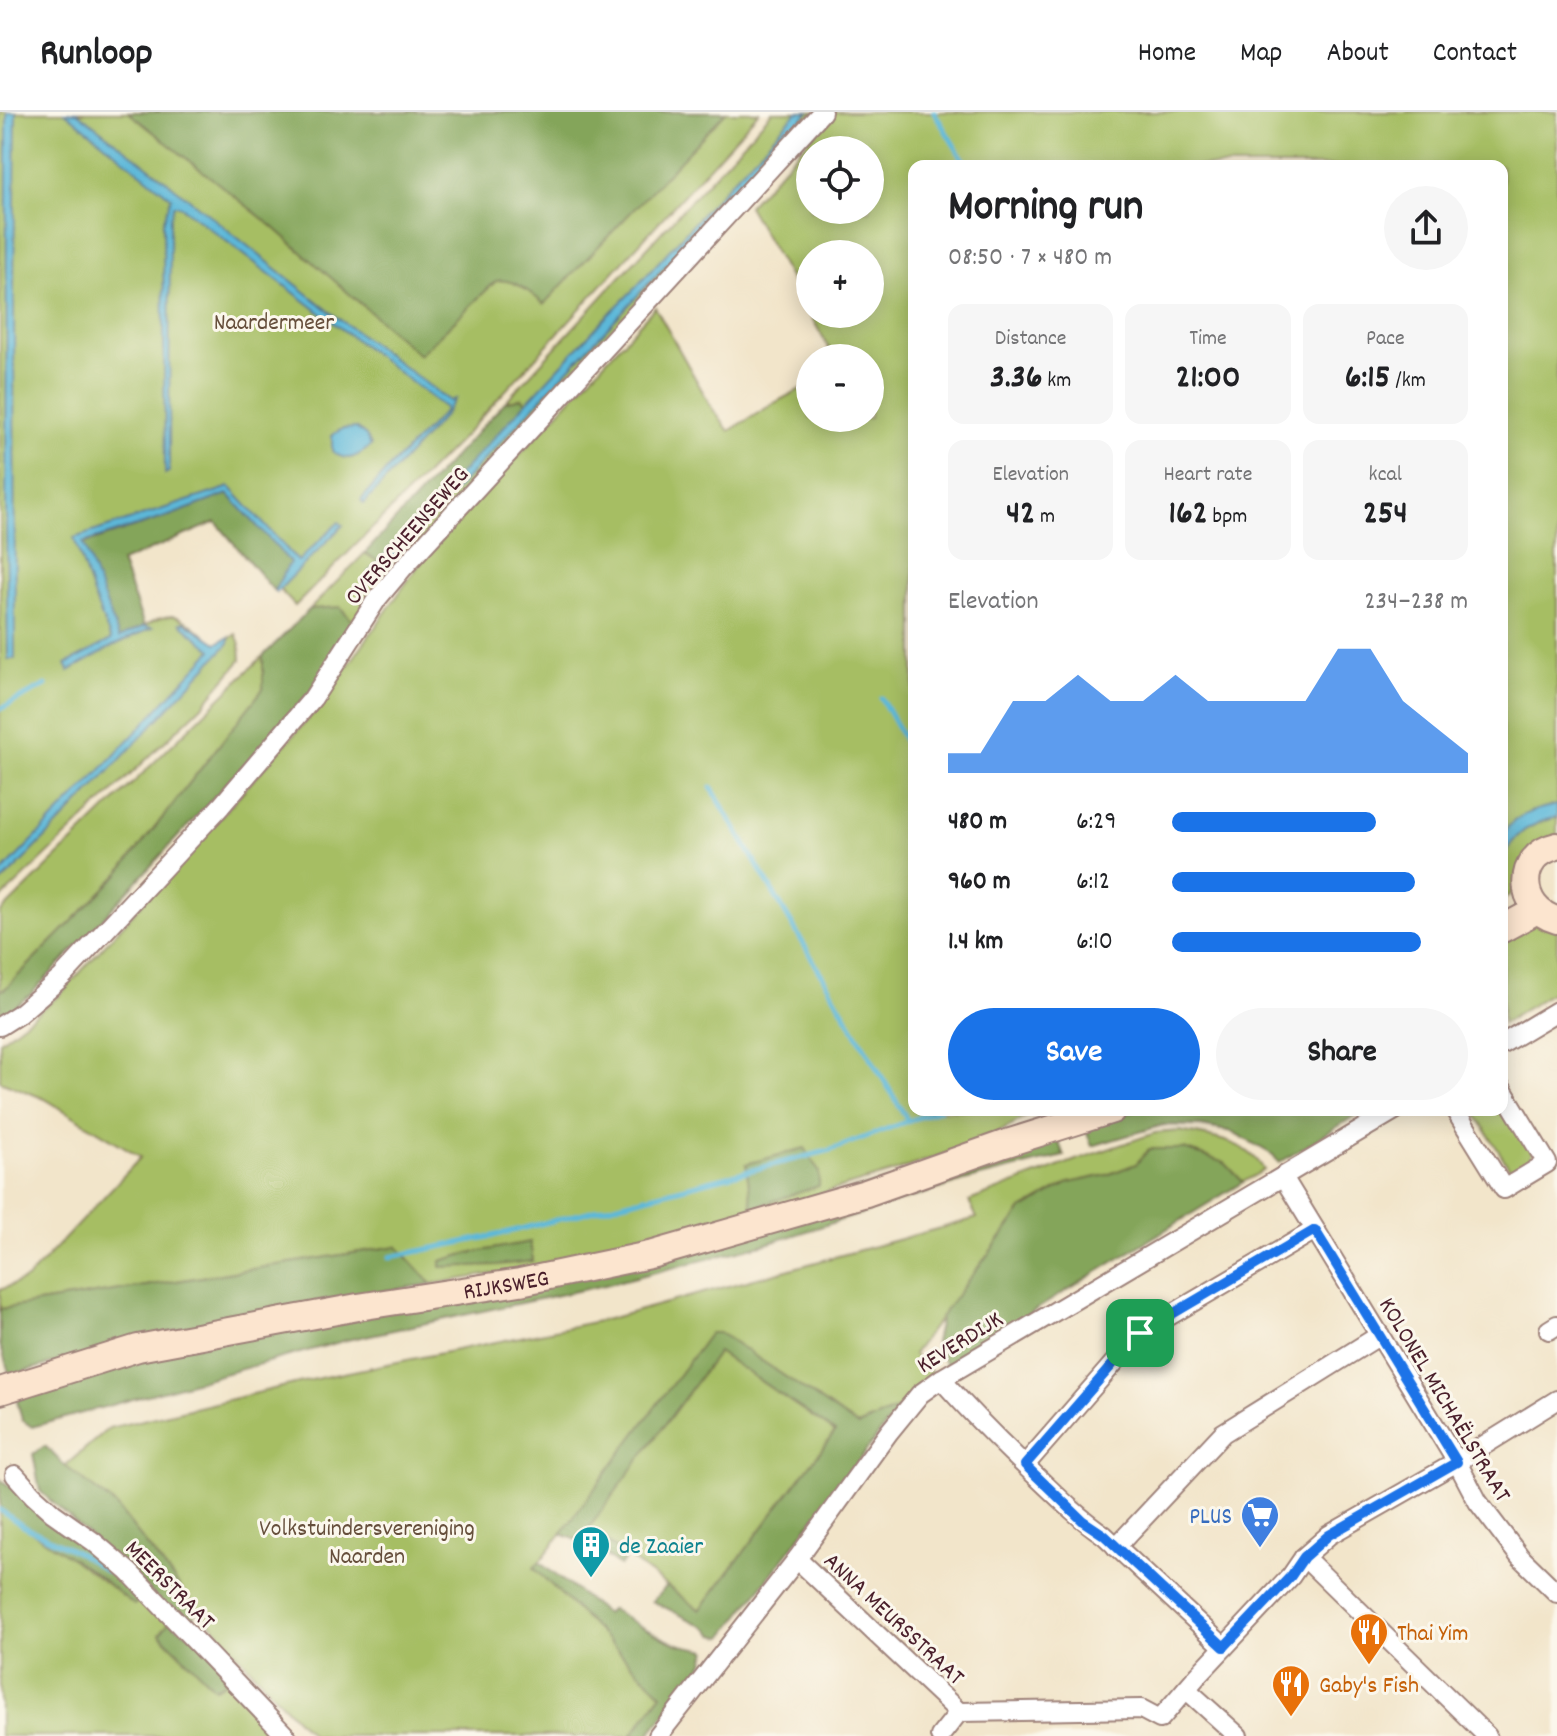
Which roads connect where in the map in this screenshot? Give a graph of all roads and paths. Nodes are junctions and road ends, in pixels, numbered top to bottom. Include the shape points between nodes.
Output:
1 (822, 112) edge
2 (1557, 846) edge
3 (1540, 908) edge
4 (1508, 909) edge
5 (1508, 926) edge
6 (1557, 1011) edge
7 (0, 1026) edge
8 (1508, 1040) edge
9 (1508, 1099) edge
10 (1059, 1116) edge
11 (1093, 1116) edge
12 (1385, 1116) edge
13 (1459, 1116) edge
14 (1004, 1144) junction
15 (1283, 1177) junction
16 (1315, 1230) junction
17 (1380, 1335) junction
18 (941, 1379) junction
19 (0, 1391) edge
20 (1557, 1400) edge
21 (1457, 1462) junction
22 (1025, 1465) junction
23 (15, 1475) dead end
24 (1116, 1547) junction
25 (1304, 1557) junction
26 (797, 1559) junction
27 (1557, 1593) edge
28 (1224, 1647) junction
29 (1186, 1689) junction
30 (959, 1712) junction
31 (1161, 1728) edge
32 (286, 1736) edge
33 (658, 1736) edge
34 (940, 1736) edge
35 (1238, 1736) edge
36 (1487, 1736) edge

1 - 7 street, OVERSCHEENSEWEG via 403,568 313,698 221,806 62,977
2 - 3 main road via 1540,854 1526,878
3 - 4 main road
3 - 5 main road
6 - 8 street
9 - 13 street via 1547,1163 1504,1189
10 - 14 main road, RIJKSWEG
11 - 14 main road, RIJKSWEG
12 - 15 street, KEVERDIJK
14 - 19 main road, RIJKSWEG via 866,1193 654,1254 138,1348
15 - 16 street, KOLONEL MICHAËLSTRAAT
15 - 18 street, KEVERDIJK
16 - 17 street, KOLONEL MICHAËLSTRAAT
16 - 22 street via 1140,1333
17 - 21 street, KOLONEL MICHAËLSTRAAT
17 - 24 street via 1223,1433
18 - 22 street
18 - 26 street, KEVERDIJK via 896,1423
20 - 21 street
21 - 25 street via 1329,1535
21 - 27 street, KOLONEL MICHAËLSTRAAT via 1478,1502 1520,1557
22 - 24 street
23 - 32 street, MEERSTRAAT via 53,1513 129,1572
24 - 28 street
25 - 28 street
25 - 36 street
26 - 30 street, ANNA MEURSSTRAAT
26 - 33 street, KEVERDIJK
28 - 29 street
29 - 31 street
29 - 35 street
30 - 31 street via 1141,1709
30 - 34 street

